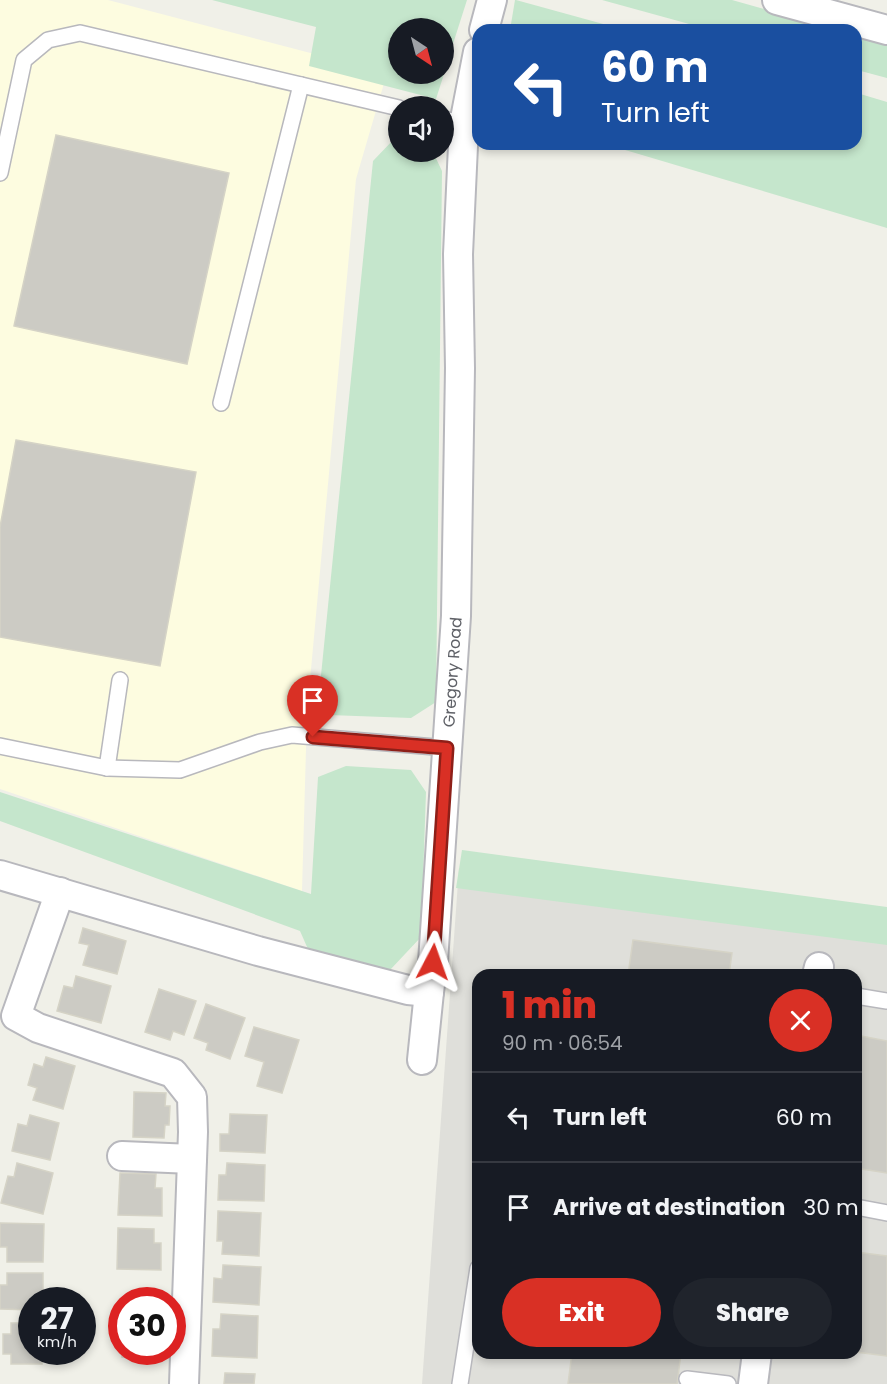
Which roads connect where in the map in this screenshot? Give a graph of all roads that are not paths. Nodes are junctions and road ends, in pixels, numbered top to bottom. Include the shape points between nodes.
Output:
1 (492, 0) edge
2 (777, 0) edge
3 (486, 24) edge
4 (887, 30) edge
5 (472, 69) edge
6 (301, 85) junction
7 (388, 105) edge
8 (454, 121) edge
9 (0, 173) edge
10 (221, 404) dead end
11 (120, 680) dead end
12 (0, 746) edge
13 (447, 748) junction
14 (107, 768) junction
15 (0, 874) edge
16 (60, 892) junction
17 (429, 992) junction
18 (862, 997) edge
19 (887, 1001) edge
20 (422, 1060) dead end
21 (122, 1156) dead end
22 (192, 1159) junction
23 (862, 1208) edge
24 (887, 1213) edge
25 (472, 1340) edge
26 (756, 1359) edge
27 (687, 1378) dead end
28 (184, 1384) edge
29 (460, 1384) edge
30 (728, 1384) edge
31 (753, 1384) edge

1 - 3 street
2 - 4 street
5 - 8 street, Gregory Road
6 - 7 lane
6 - 9 lane via 80,33 48,40 24,60
6 - 10 lane
8 - 13 street, Gregory Road via 460,368 456,616
11 - 14 lane
12 - 14 lane
13 - 14 lane via 292,735 180,770
13 - 17 street, Gregory Road
15 - 16 street
16 - 17 street via 258,951
16 - 22 street via 16,1016 57,1034 173,1072 192,1097
17 - 20 street, Gregory Road
18 - 19 lane
21 - 22 street
22 - 28 street
23 - 24 lane
25 - 29 lane
26 - 31 street
27 - 30 lane

